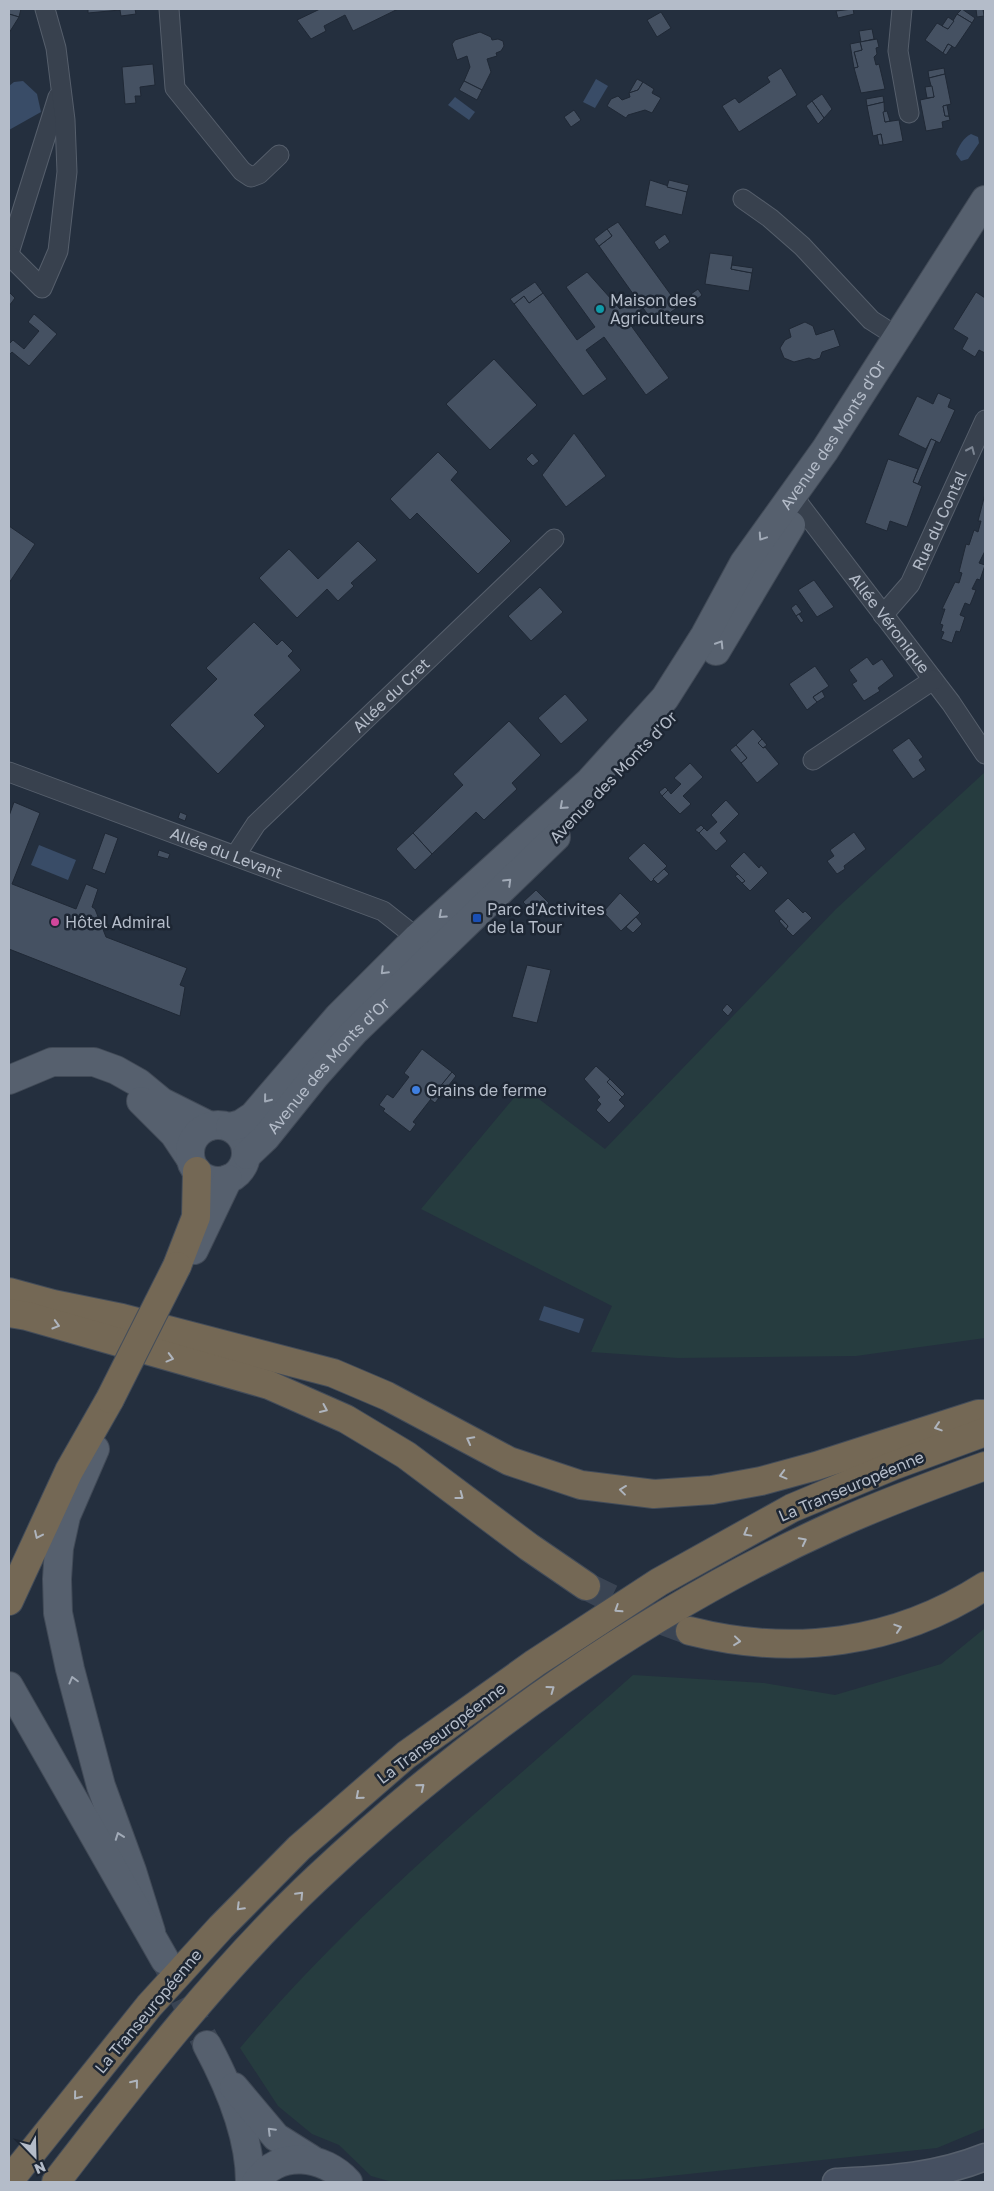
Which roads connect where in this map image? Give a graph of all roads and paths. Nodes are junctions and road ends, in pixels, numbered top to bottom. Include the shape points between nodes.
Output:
1 (45, 9) edge
2 (169, 9) edge
3 (902, 9) edge
4 (61, 86) junction
5 (909, 112) dead end
6 (279, 155) dead end
7 (743, 199) dead end
8 (985, 200) edge
9 (9, 254) edge
10 (896, 336) junction
11 (985, 420) edge
12 (796, 502) junction
13 (554, 538) dead end
14 (883, 615) junction
15 (933, 680) junction
16 (985, 754) edge
17 (813, 760) dead end
18 (9, 772) edge
19 (235, 856) junction
20 (426, 945) junction
21 (9, 1080) edge
22 (9, 1098) edge
23 (220, 1126) junction
24 (247, 1155) junction
25 (194, 1165) junction
26 (228, 1180) junction
27 (181, 1269) junction
28 (9, 1292) edge
29 (9, 1313) edge
30 (114, 1400) junction
31 (985, 1414) edge
32 (985, 1432) edge
33 (985, 1466) edge
34 (586, 1586) tunnel mouth
35 (985, 1586) edge
36 (9, 1601) edge
37 (690, 1631) tunnel mouth
38 (9, 1686) edge
39 (151, 1932) junction
40 (165, 1960) tunnel mouth
41 (207, 2044) tunnel mouth
42 (220, 2070) junction
43 (985, 2157) edge
44 (311, 2159) junction
45 (9, 2181) edge
46 (56, 2182) edge
47 (250, 2182) edge
48 (256, 2182) edge
49 (348, 2182) edge
50 (836, 2182) edge

1 - 4 street via 56,48
2 - 6 street via 174,88 247,174 252,177 259,174
3 - 5 street via 898,51
4 - 9 street
4 - 9 street via 67,172 65,201 58,251 42,288
7 - 10 street via 802,246 871,320
8 - 10 main road, Avenue des Monts d'Or
10 - 12 main road, Avenue des Monts d'Or via 841,447
14 -> 11 street, Rue du Contal via 910,584
12 - 14 street, Allée Véronique
12 - 20 main road, Avenue des Monts d'Or via 721,644 677,711 603,792
13 - 19 street, Allée du Cret via 256,824
14 - 15 street, Allée Véronique
15 - 16 street, Allée Véronique
15 - 17 street
18 - 19 street, Allée du Levant
19 - 20 street, Allée du Levant via 382,911
20 -> 23 main road, Avenue des Monts d'Or via 338,1017 253,1116 241,1124
20 - 24 main road, Avenue des Monts d'Or
21 - 23 main road via 52,1062 94,1062 139,1082 169,1106
22 - 25 main road via 34,1082 57,1075 83,1075 106,1080 146,1105 174,1134
23 - 24 main road via 243,1138
23 - 25 main road via 196,1135 192,1142
24 - 26 main road via 240,1171
25 - 26 main road via 202,1176 214,1181
25 - 27 highway via 196,1217
26 - 27 main road
27 - 30 highway, bridge
31 -> 28 highway via 816,1466 712,1490 654,1494 581,1485 509,1461 387,1396 333,1373
29 -> 34 highway via 270,1385 346,1419 406,1455
30 -> 36 highway via 69,1471
39 -> 30 main road via 102,1786 58,1613 59,1548 66,1516
32 -> 45 highway, La Transeuropéenne via 792,1508 709,1554 659,1582 535,1662 406,1755 299,1848 221,1927 149,2006
46 -> 33 highway, La Transeuropéenne via 229,1969 315,1880 386,1815 456,1759 626,1638 728,1579 834,1525
37 -> 35 highway via 725,1640 774,1645 818,1644 894,1630 926,1618
38 - 39 main road
39 - 40 main road
41 - 42 main road
44 -> 42 main road via 276,2137
42 - 47 main road via 247,2145
43 - 50 street via 940,2172 899,2179
44 - 48 main road via 292,2159 275,2165
44 - 49 main road via 340,2172

